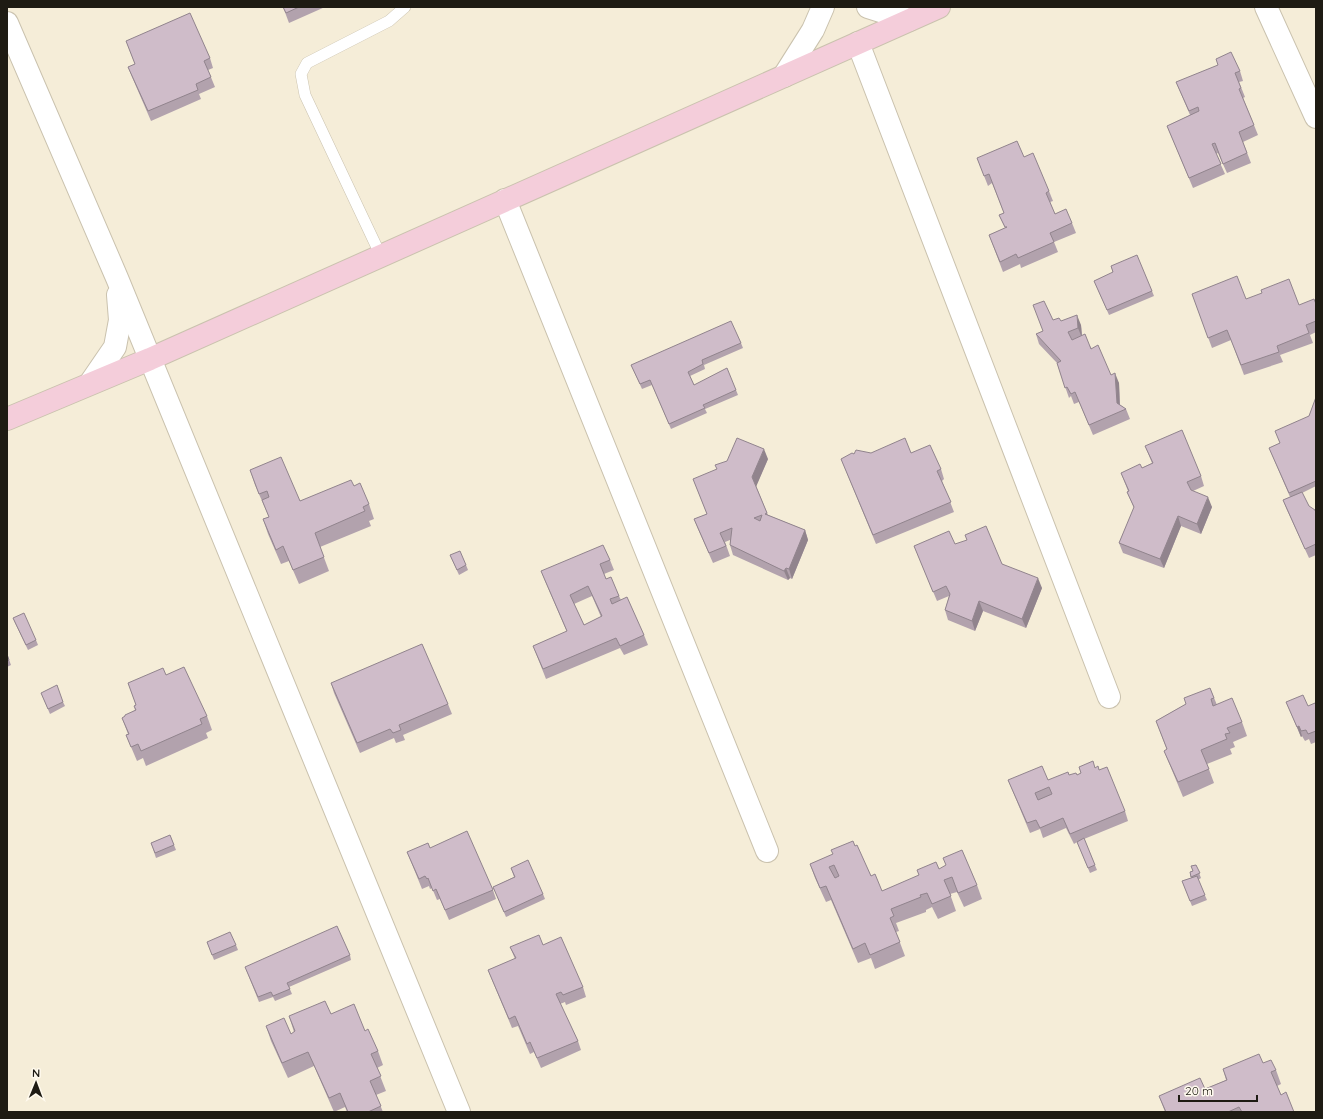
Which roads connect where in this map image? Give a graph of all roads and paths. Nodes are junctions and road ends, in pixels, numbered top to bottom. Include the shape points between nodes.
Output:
1 (405, 7) edge
2 (823, 7) edge
3 (868, 7) edge
4 (939, 7) edge
5 (1266, 7) edge
6 (909, 20) junction
7 (7, 23) edge
8 (858, 43) junction
9 (784, 76) junction
10 (1316, 117) edge
11 (505, 200) junction
12 (381, 256) junction
13 (117, 278) junction
14 (150, 359) junction
15 (91, 382) junction
16 (7, 419) edge
17 (1109, 697) dead end
18 (766, 851) dead end
19 (459, 1112) edge

1 - 12 lane via 389,21 307,63 301,74 305,95
2 - 9 street via 813,30
3 - 6 street
4 - 6 street
5 - 10 street
6 - 8 street
7 - 13 street
8 - 9 street
8 - 17 street
9 - 11 street
11 - 12 street
11 - 18 street
12 - 14 street
13 - 14 street
13 - 15 street via 120,320 115,347
14 - 15 street
14 - 19 street
15 - 16 street

